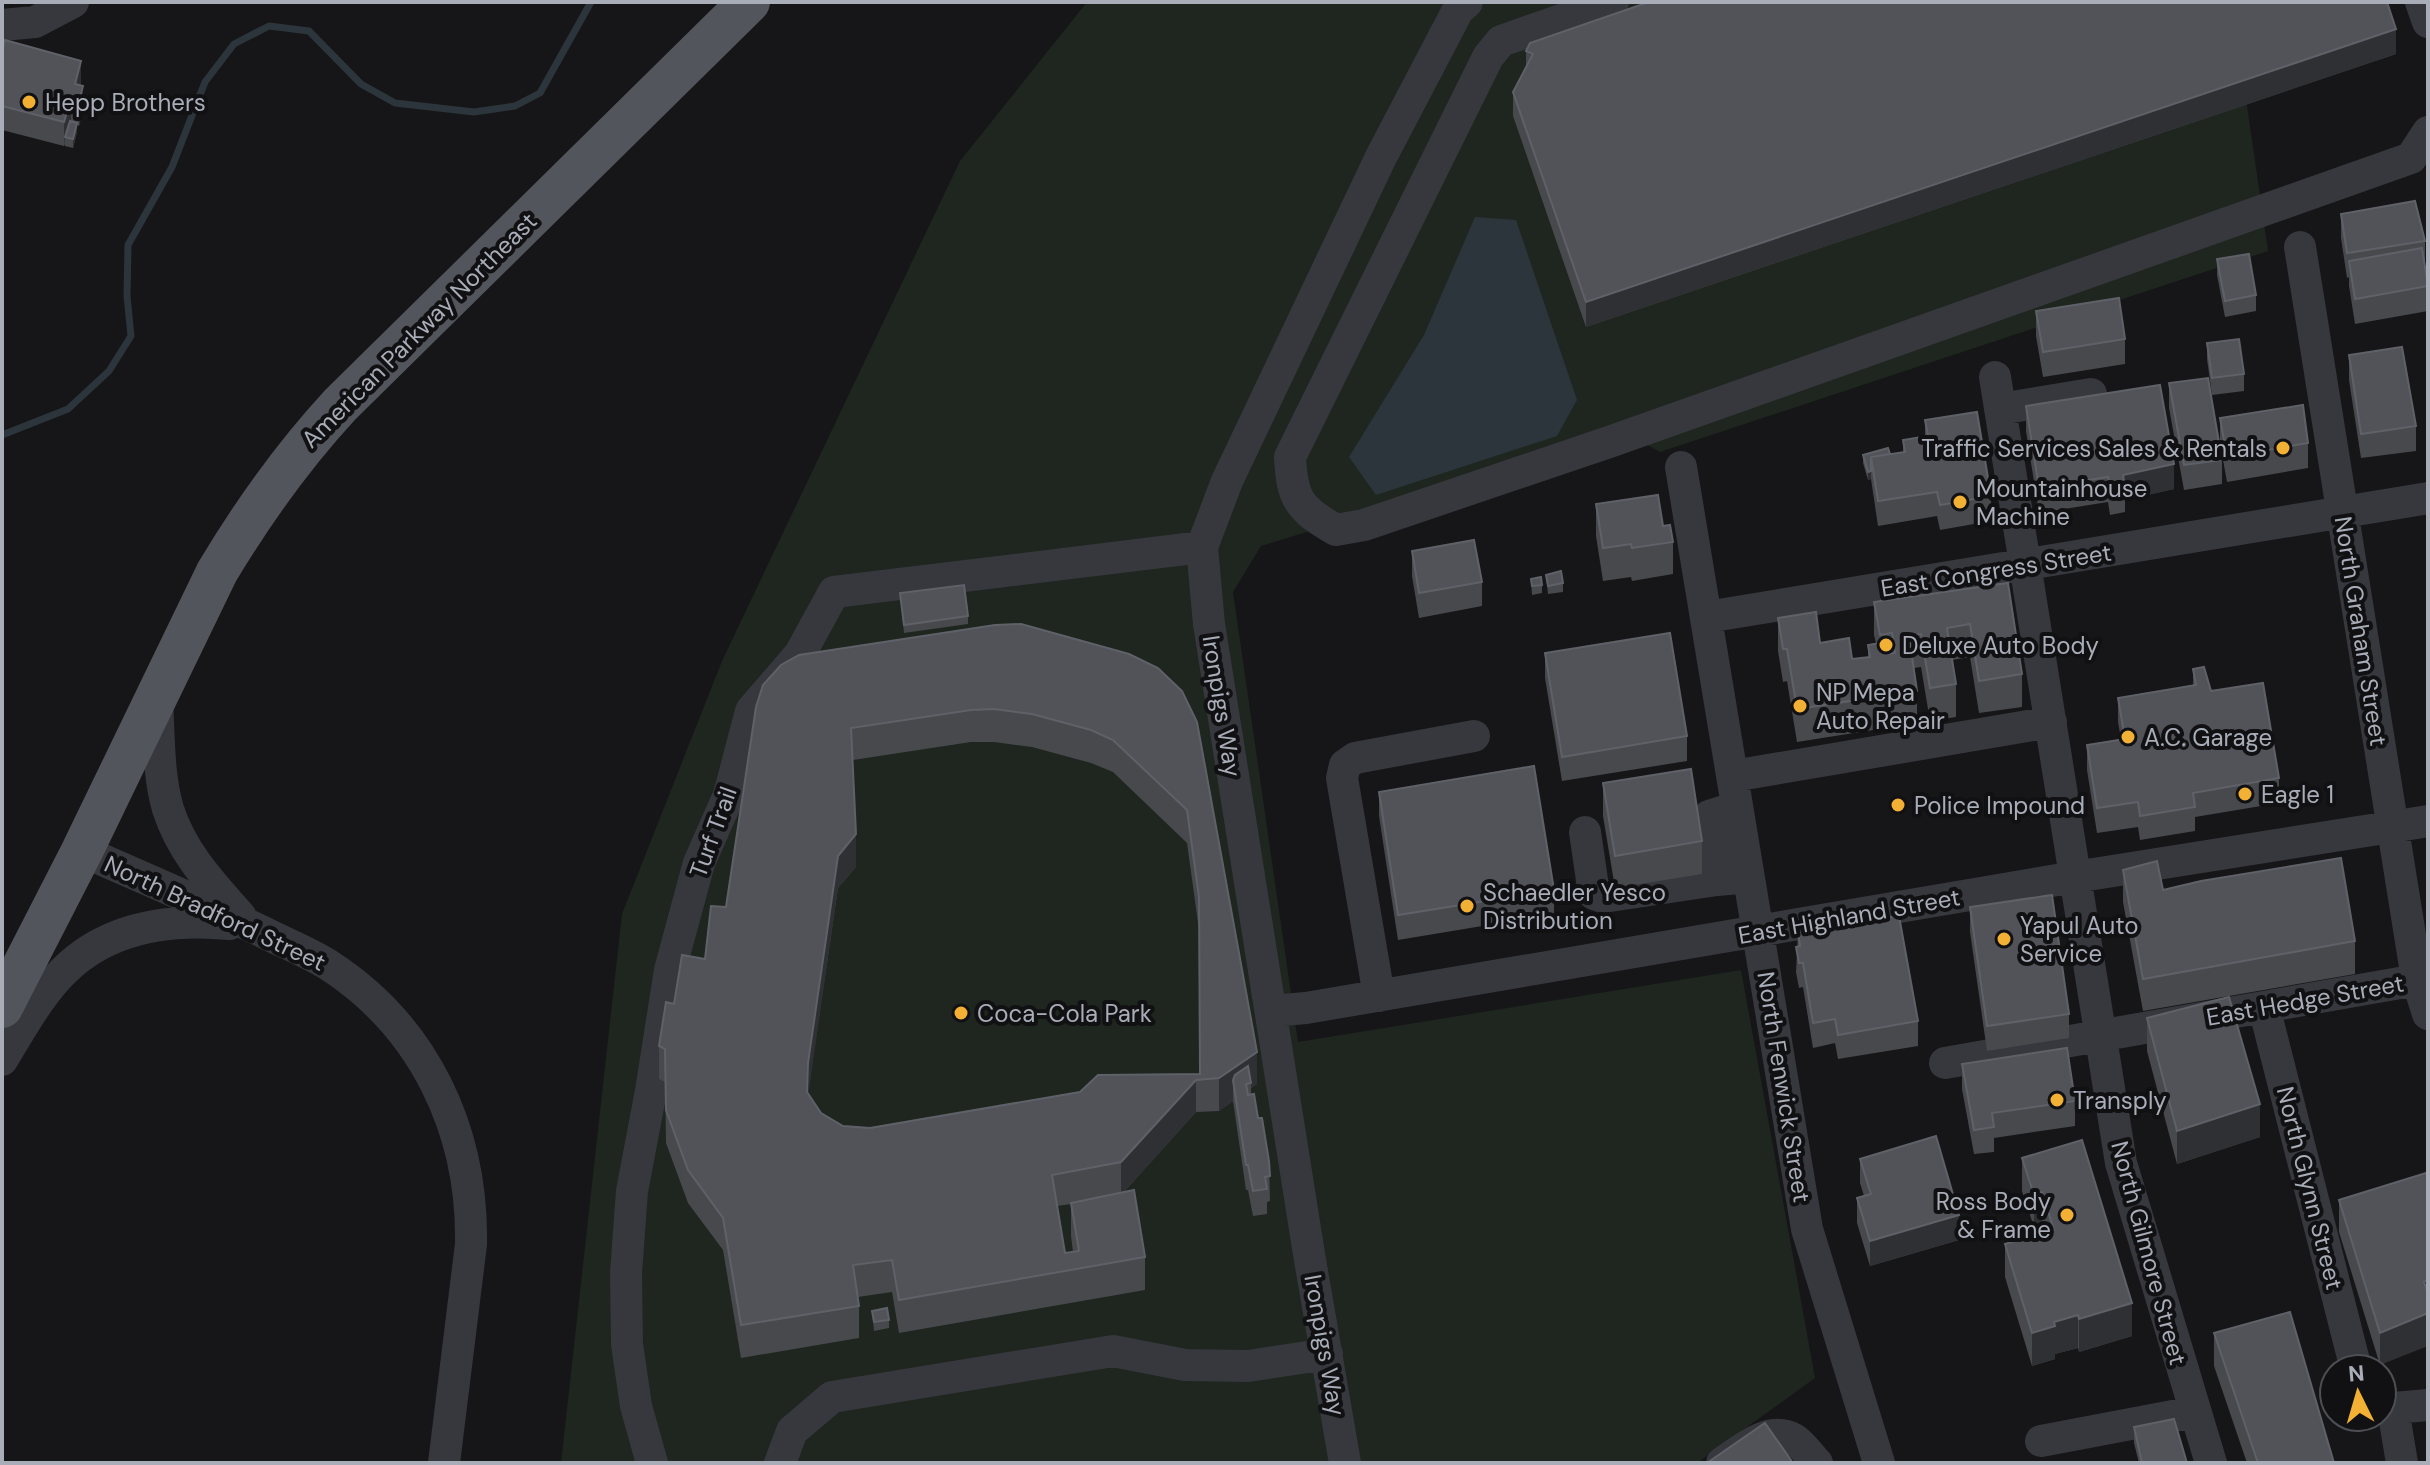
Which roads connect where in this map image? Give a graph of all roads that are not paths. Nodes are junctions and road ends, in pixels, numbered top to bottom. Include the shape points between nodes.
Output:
1 (73, 2) edge
2 (749, 2) edge
3 (1467, 2) edge
4 (1613, 2) edge
5 (2421, 2) edge
6 (2428, 22) edge
7 (2, 25) edge
8 (2428, 132) edge
9 (2300, 247) dead end
10 (1995, 377) dead end
11 (2091, 394) edge
12 (2000, 409) junction
13 (1681, 467) dead end
14 (2428, 498) edge
15 (2342, 512) junction
16 (1202, 547) junction
17 (2026, 565) junction
18 (1707, 617) junction
19 (157, 698) junction
20 (2051, 722) junction
21 (1474, 736) dead end
22 (1735, 791) junction
23 (2428, 821) edge
24 (2393, 827) junction
25 (1585, 832) dead end
26 (82, 851) junction
27 (1749, 877) junction
28 (2075, 877) junction
29 (1717, 880) junction
30 (249, 925) junction
31 (1758, 931) junction
32 (2423, 978) edge
33 (1379, 996) junction
34 (2, 1007) edge
35 (2264, 1007) junction
36 (1271, 1011) junction
37 (2428, 1014) edge
38 (2100, 1037) junction
39 (2, 1060) edge
40 (1945, 1063) dead end
41 (2352, 1353) edge
42 (1327, 1354) junction
43 (2428, 1405) edge
44 (2194, 1412) junction
45 (2398, 1413) edge
46 (2398, 1417) edge
47 (2428, 1425) edge
48 (2394, 1433) edge
49 (2041, 1441) dead end
50 (444, 1463) edge
51 (652, 1463) edge
52 (780, 1463) edge
53 (1345, 1463) edge
54 (1722, 1463) edge
55 (1816, 1463) edge
56 (1879, 1463) edge
57 (2211, 1463) edge
58 (2402, 1463) edge

1 - 7 street via 35,22
2 - 19 main road, American Parkway Northeast via 300,448 217,572
3 - 16 street, Ironpigs Way via 1381,157 1227,481
4 - 8 street via 1501,41 1488,57 1290,457 1291,486 1309,514 1336,530 1612,441 2411,158
5 - 6 street
9 - 15 street, North Graham Street
10 - 12 street, North Gilmore Street
11 - 12 street
12 - 17 street, North Gilmore Street
13 - 18 street, North Fenwick Street
14 - 15 street, East Congress Street
15 - 17 street, East Congress Street
15 - 24 street, North Graham Street
16 - 36 street, Ironpigs Way via 1209,624
16 - 51 street, Turf Trail via 834,592 800,654 751,711 729,795 699,863 670,970 632,1191 627,1344
17 - 18 street, East Congress Street
17 - 20 street, North Gilmore Street
18 - 22 street, North Fenwick Street
19 - 26 main road, American Parkway Northeast
19 - 30 street via 168,808 201,871
20 - 22 street
20 - 28 street, North Gilmore Street
21 - 33 street via 1355,758 1345,765 1342,778
22 - 27 street, North Fenwick Street
22 - 29 street via 1709,816
23 - 24 street, East Highland Street
24 - 28 street, East Highland Street
24 - 32 street, North Graham Street
25 - 29 street via 1594,894
26 - 30 street, North Bradford Street
26 - 34 main road, American Parkway Northeast
27 - 29 street
27 - 31 street, North Fenwick Street
28 - 31 street, East Highland Street
28 - 38 street, North Gilmore Street
30 - 39 street via 156,923 103,941 58,977
30 - 50 street, North Bradford Street via 324,962 385,1012 432,1073 454,1122 469,1191 471,1244
31 - 33 street, East Highland Street
31 - 56 street, North Fenwick Street via 1807,1229
32 - 35 street, East Hedge Street
32 - 37 street, North Graham Street
33 - 36 street, East Highland Street
35 - 38 street, East Hedge Street
35 - 41 street, North Glynn Street
36 - 42 street, Ironpigs Way
38 - 40 street, East Hedge Street
38 - 44 street, North Gilmore Street via 2121,1163
42 - 52 street via 1248,1366 1185,1365 1113,1351 832,1397 792,1431
42 - 53 street, Ironpigs Way
43 - 45 street
44 - 49 street
44 - 57 street, North Gilmore Street
46 - 47 street
48 - 58 street
54 - 55 street via 1772,1435 1793,1439

